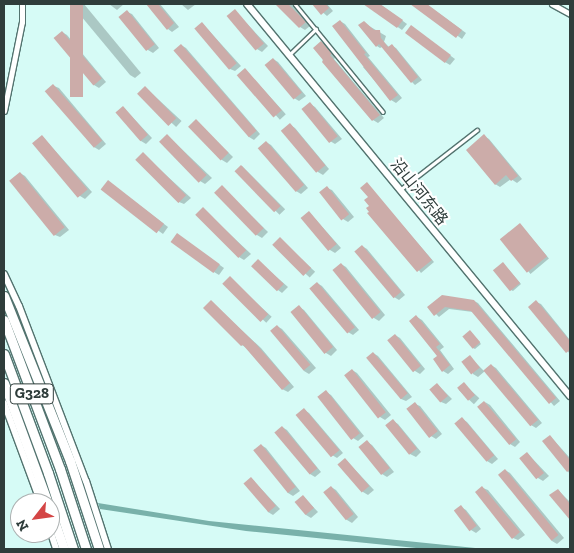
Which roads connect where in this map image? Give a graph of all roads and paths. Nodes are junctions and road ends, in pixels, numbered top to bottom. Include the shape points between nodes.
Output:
1 (22, 4) edge
2 (247, 4) edge
3 (295, 4) edge
4 (552, 4) edge
5 (570, 14) edge
6 (316, 29) junction
7 (289, 55) junction
8 (4, 112) edge
9 (383, 112) dead end
10 (477, 130) dead end
11 (399, 190) junction
12 (4, 274) edge
13 (4, 296) edge
14 (4, 320) edge
15 (4, 354) edge
16 (4, 382) edge
17 (570, 396) edge
18 (4, 403) edge
19 (37, 493) edge
20 (44, 493) edge
21 (72, 549) edge
22 (86, 549) edge
23 (99, 549) edge
24 (108, 549) edge

1 - 8 street via 22,22
2 - 7 street, 沿山河东路
3 - 6 lane
4 - 5 street
6 - 7 lane
6 - 9 lane
7 - 11 street, 沿山河东路
10 - 11 lane
11 - 17 street, 沿山河东路
12 - 24 street via 82,472
13 - 23 highway via 70,461
14 - 22 highway, G328 via 60,468
15 - 21 highway, G328
16 - 20 highway
18 - 19 street

